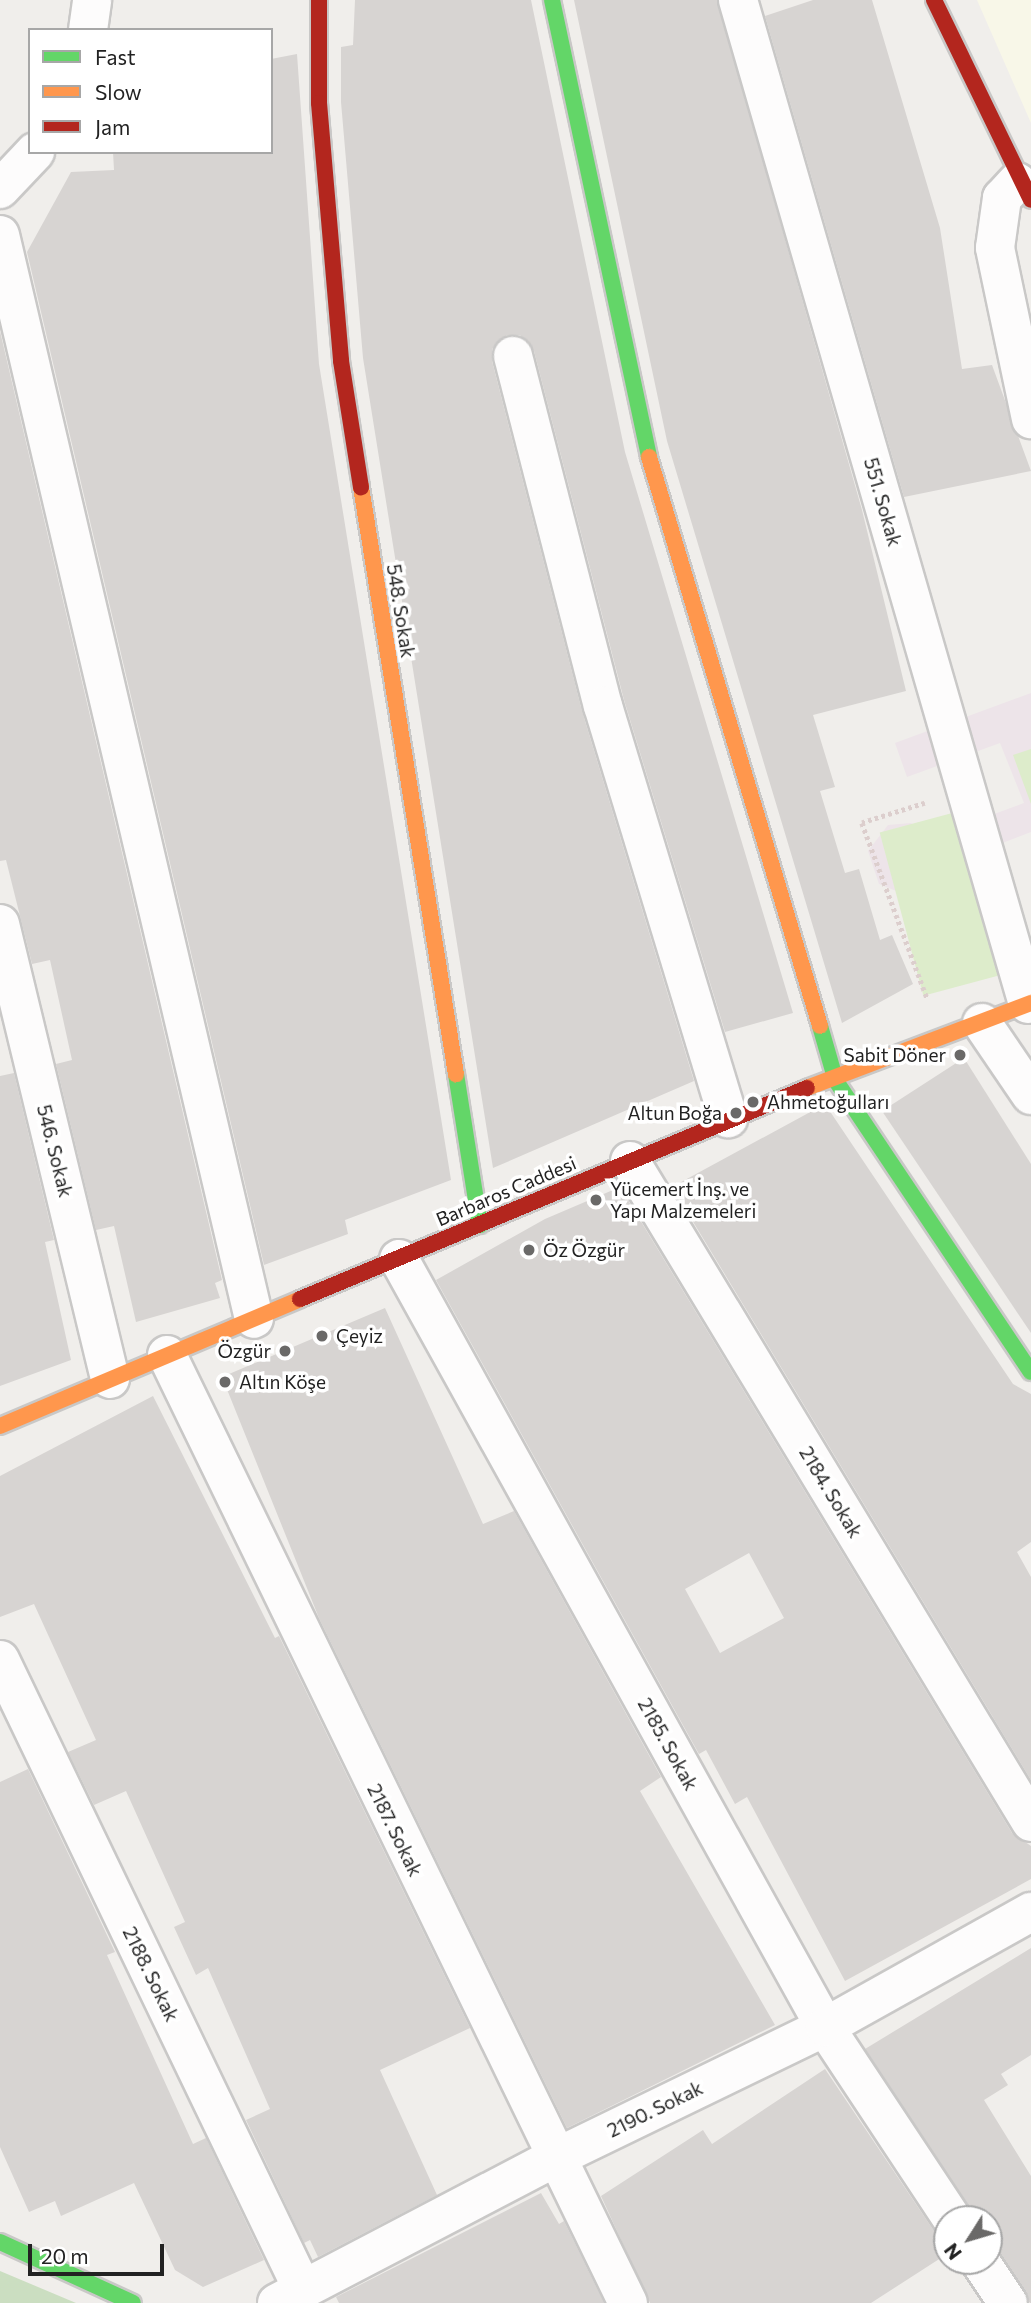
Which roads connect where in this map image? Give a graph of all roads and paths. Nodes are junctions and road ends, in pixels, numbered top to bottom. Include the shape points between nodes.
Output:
1 (92, 0) edge
2 (318, 0) edge
3 (552, 0) edge
4 (738, 0) edge
5 (934, 0) edge
6 (88, 28) edge
7 (32, 154) edge
8 (0, 189) edge
9 (1024, 191) edge
10 (0, 235) edge
11 (513, 356) dead end
12 (1031, 419) edge
13 (938, 799) dead end
14 (0, 924) edge
15 (1030, 1004) edge
16 (982, 1023) junction
17 (942, 1038) junction
18 (836, 1081) junction
19 (1031, 1095) edge
20 (728, 1118) junction
21 (630, 1161) junction
22 (480, 1225) junction
23 (399, 1259) junction
24 (254, 1319) junction
25 (167, 1355) junction
26 (1031, 1372) edge
27 (110, 1379) junction
28 (0, 1426) edge
29 (0, 1660) edge
30 (1031, 1822) edge
31 (1031, 1912) edge
32 (825, 2027) junction
33 (553, 2159) junction
34 (943, 2205) edge
35 (2, 2239) edge
36 (989, 2275) edge
37 (289, 2296) edge
38 (133, 2303) edge
39 (628, 2303) edge
40 (1008, 2303) edge

1 - 6 street
2 - 22 street, 548. Sokak via 319,103 341,361
3 - 18 street via 646,446
4 - 15 street, 551. Sokak
5 - 9 street
7 - 8 street
9 - 12 street via 1002,198 995,248
10 - 24 street
11 - 20 street via 603,706
13 - 17 path via 862,823
14 - 27 street, 546. Sokak
15 - 16 street, Barbaros Caddesi
16 - 17 street, Barbaros Caddesi
16 - 19 street
17 - 18 street, Barbaros Caddesi
18 - 20 street, Barbaros Caddesi
18 - 26 street
20 - 21 street, Barbaros Caddesi
21 - 22 street, Barbaros Caddesi
21 - 30 street, 2184. Sokak
22 - 23 street, Barbaros Caddesi
23 - 24 street, Barbaros Caddesi
23 - 32 street, 2185. Sokak
24 - 25 street, Barbaros Caddesi
25 - 27 street, Barbaros Caddesi
25 - 33 street, 2187. Sokak
27 - 28 street, Barbaros Caddesi
29 - 37 street, 2188. Sokak
31 - 32 street, 2190. Sokak
32 - 33 street, 2190. Sokak
32 - 34 street, 2185. Sokak
33 - 37 street, 2190. Sokak
33 - 39 street, 2187. Sokak
35 - 38 street
36 - 40 street

